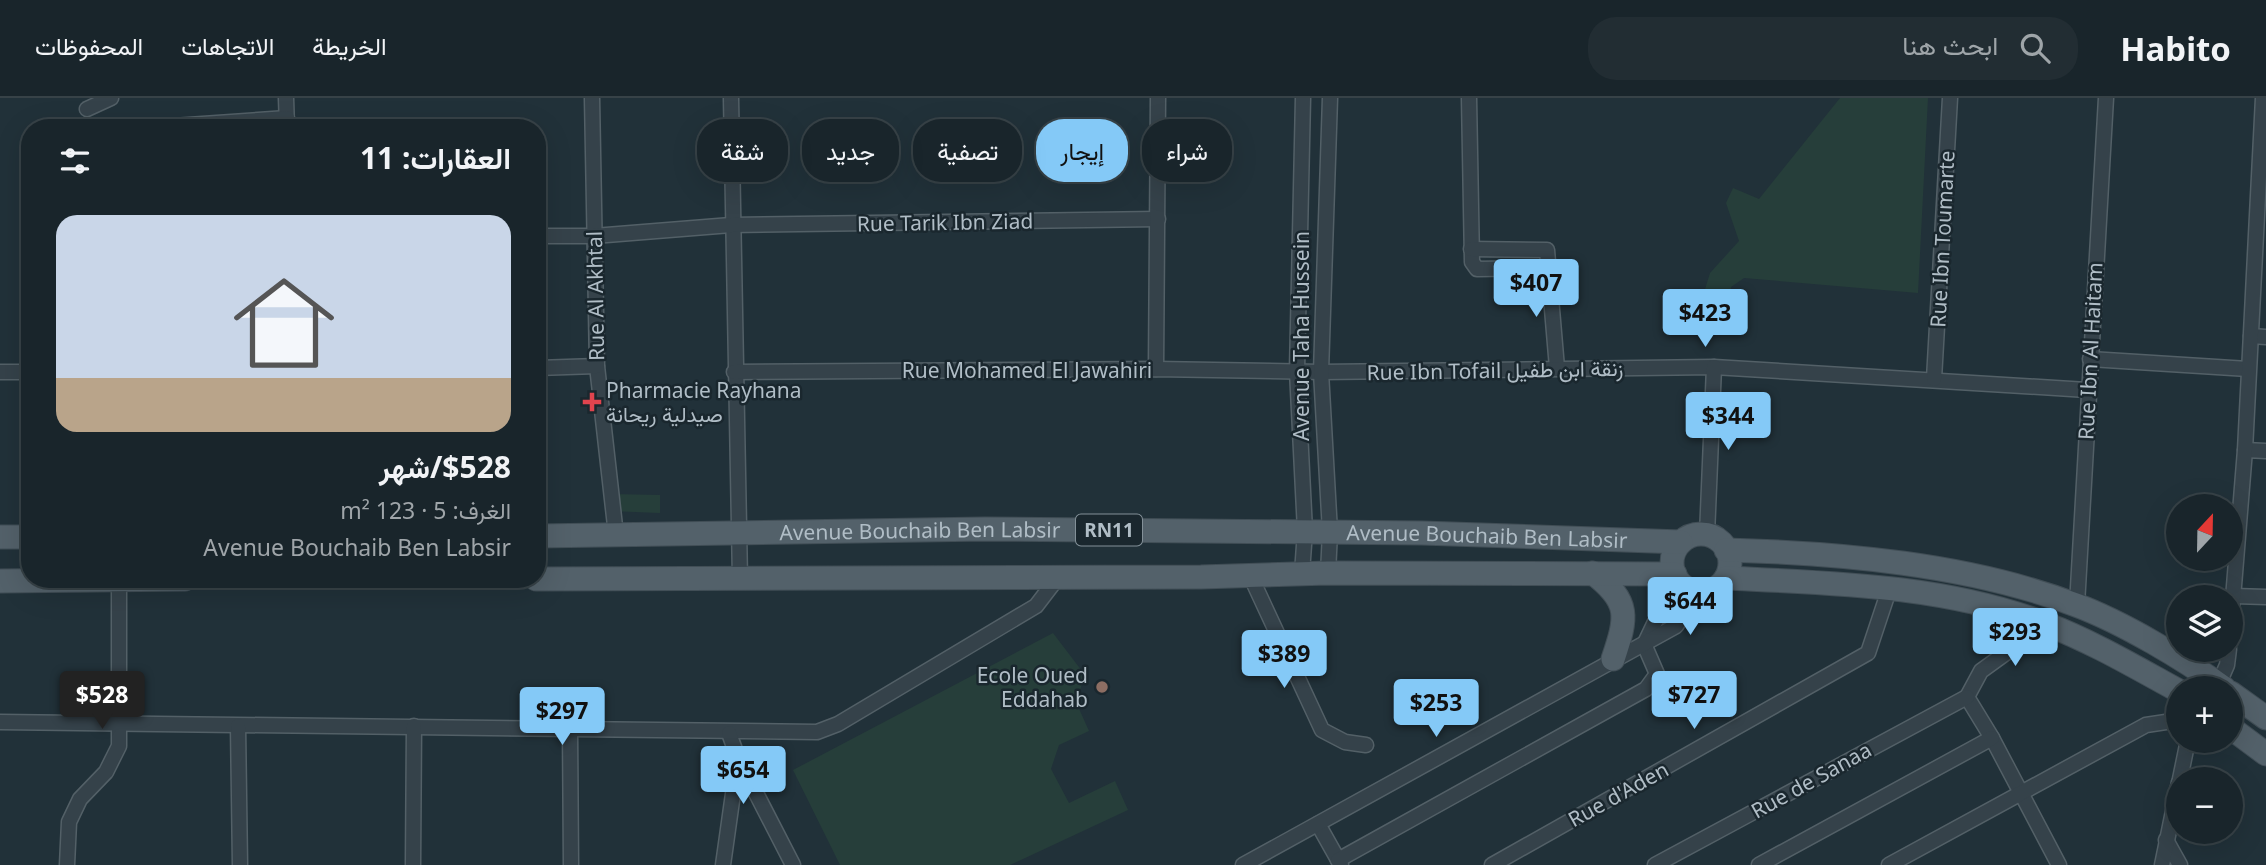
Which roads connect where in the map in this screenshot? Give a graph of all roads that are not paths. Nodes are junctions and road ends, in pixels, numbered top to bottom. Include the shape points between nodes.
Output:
1 (111, 98) edge
2 (286, 98) edge
3 (592, 98) edge
4 (731, 98) edge
5 (1158, 98) edge
6 (1303, 98) edge
7 (1330, 98) edge
8 (1469, 98) edge
9 (1950, 98) edge
10 (2106, 98) edge
11 (2264, 107) edge
12 (86, 109) dead end
13 (287, 119) edge
14 (1158, 219) junction
15 (732, 225) junction
16 (546, 236) edge
17 (594, 236) junction
18 (2260, 250) edge
19 (2250, 336) junction
20 (2266, 337) edge
21 (2090, 359) junction
22 (597, 366) junction
23 (1714, 367) junction
24 (546, 368) edge
25 (1557, 368) junction
26 (1156, 369) junction
27 (2248, 369) junction
28 (1297, 371) junction
29 (0, 372) edge
30 (21, 372) edge
31 (734, 372) junction
32 (1321, 372) junction
33 (1934, 379) junction
34 (2087, 390) junction
35 (2245, 450) junction
36 (2266, 451) edge
37 (1305, 531) junction
38 (1330, 532) junction
39 (741, 533) junction
40 (616, 535) junction
41 (1707, 535) junction
42 (546, 536) edge
43 (0, 537) edge
44 (21, 537) edge
45 (1681, 542) junction
46 (1726, 550) junction
47 (1302, 573) junction
48 (1328, 573) junction
49 (1594, 573) junction
50 (1250, 575) junction
51 (1059, 576) junction
52 (1676, 576) junction
53 (1726, 578) junction
54 (546, 579) edge
55 (740, 580) junction
56 (0, 581) edge
57 (21, 581) edge
58 (2235, 585) edge
59 (118, 588) edge
60 (1889, 590) junction
61 (1698, 592) junction
62 (2243, 596) edge
63 (2266, 597) edge
64 (2077, 605) junction
65 (2046, 624) junction
66 (1644, 644) junction
67 (1613, 659) junction
68 (2204, 676) edge
69 (2166, 684) edge
70 (1967, 697) junction
71 (2243, 702) edge
72 (2266, 718) edge
73 (0, 722) edge
74 (2166, 722) edge
75 (119, 724) junction
76 (238, 726) junction
77 (414, 726) junction
78 (570, 729) junction
79 (729, 733) junction
80 (2243, 737) edge
81 (1992, 738) junction
82 (1366, 745) dead end
83 (2266, 754) edge
84 (738, 758) junction
85 (2020, 793) junction
86 (1318, 824) junction
87 (2166, 840) edge
88 (2169, 844) edge
89 (1339, 863) edge
90 (2181, 863) edge
91 (67, 865) edge
92 (240, 865) edge
93 (413, 865) edge
94 (571, 865) edge
95 (723, 865) edge
96 (793, 865) edge
97 (1243, 865) edge
98 (1492, 865) edge
99 (1655, 865) edge
100 (1759, 865) edge
101 (1888, 865) edge
102 (2059, 865) edge
103 (2162, 865) edge

1 - 12 street
2 - 13 street
3 - 17 street, Rue Al Akhtal
4 - 15 street
5 - 14 street
6 - 28 street, Avenue Taha Hussein
7 - 32 street, Avenue Taha Hussein
8 - 25 street via 1472,262 1477,269 1550,268
9 - 33 street, Rue Ibn Toumarte
10 - 21 street, Rue Ibn Al Haitam
11 - 18 street
14 - 15 street, Rue Tarik Ibn Ziad
14 - 26 street
15 - 17 street, Rue Tarik Ibn Ziad
15 - 31 street
16 - 17 street, Rue Tarik Ibn Ziad
17 - 22 street, Rue Al Akhtal
18 - 19 street
19 - 20 street
19 - 27 street
21 - 27 street
21 - 34 street, Rue Ibn Al Haitam
22 - 24 street
22 - 40 street, Rue Al Akhtal
23 - 25 street, Rue Ibn Tofail زنقة ابن طفيل
23 - 33 street, Rue Ibn Tofail زنقة ابن طفيل
23 - 41 street
25 - 32 street, Rue Ibn Tofail زنقة ابن طفيل
26 - 28 street, Rue Mohamed El Jawahiri
26 - 31 street, Rue Mohamed El Jawahiri
27 - 35 street
28 - 32 street, Rue Mohamed El Jawahiri
28 - 37 street, Avenue Taha Hussein
29 - 30 street
31 - 39 street
32 - 38 street, Avenue Taha Hussein
33 - 34 street, Rue Ibn Tofail زنقة ابن طفيل
34 - 64 street, Rue Ibn Al Haitam
35 - 36 street
35 - 58 street
37 - 38 main road, Avenue Bouchaib Ben Labsir / RN11
37 - 39 main road, Avenue Bouchaib Ben Labsir / RN11 via 985,528
37 - 47 street, Avenue Taha Hussein
38 - 45 main road, Avenue Bouchaib Ben Labsir / RN11
38 - 48 street, Avenue Taha Hussein
39 - 40 main road, Avenue Bouchaib Ben Labsir / RN11
39 - 55 street
40 - 42 main road, Avenue Bouchaib Ben Labsir / RN11
41 - 45 main road, RN11
41 - 46 main road
43 - 44 main road
45 - 52 main road via 1673,558
46 - 53 main road
46 - 64 main road via 1948,570
47 - 48 main road, Avenue Bouchaib Ben Labsir / RN11
47 - 50 main road, Avenue Bouchaib Ben Labsir / RN11
48 - 49 main road, Avenue Bouchaib Ben Labsir / RN11
49 - 52 main road, Avenue Bouchaib Ben Labsir / RN11
49 - 67 main road via 1618,594 1623,606 1622,633
50 - 51 main road, Avenue Bouchaib Ben Labsir / RN11
50 - 82 street via 1322,730
51 - 55 main road, Avenue Bouchaib Ben Labsir / RN11
51 - 79 street via 1036,606 826,730
52 - 61 main road via 1686,588
52 - 66 street
53 - 60 main road
53 - 61 main road via 1714,589
54 - 55 main road, Avenue Bouchaib Ben Labsir / RN11
56 - 57 main road
59 - 75 street
60 - 65 main road via 1989,606
60 - 98 street, Rue d'Aden via 1868,653
61 - 66 street via 1676,626
62 - 63 street
64 - 68 main road via 2126,628
65 - 69 main road
65 - 70 street via 1981,671
66 - 67 street
66 - 89 street via 1657,674 1646,689
67 - 86 street
70 - 81 street
70 - 99 street, Rue de Sanaa
71 - 72 main road
73 - 75 street
74 - 85 street via 2146,725
75 - 76 street
75 - 91 street via 119,746 106,772 80,799 69,822
76 - 77 street
76 - 92 street
77 - 78 street
77 - 93 street
78 - 79 street
78 - 94 street
79 - 84 street
80 - 83 main road
81 - 85 street
81 - 100 street
84 - 95 street
84 - 96 street
85 - 101 street
85 - 102 street
86 - 89 street
86 - 97 street
87 - 103 street
88 - 90 street

